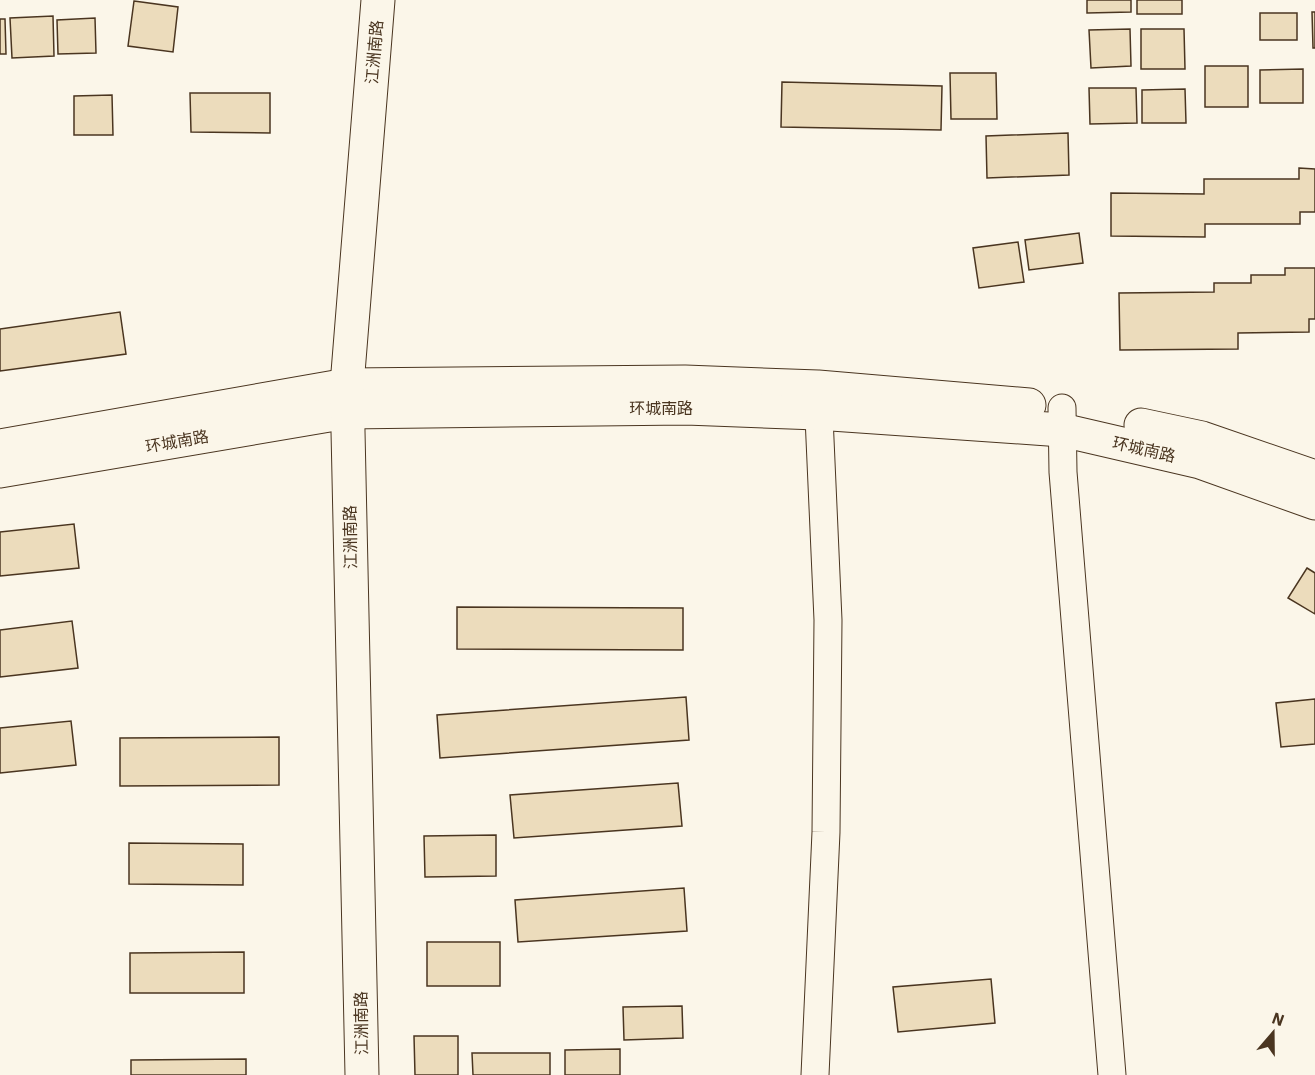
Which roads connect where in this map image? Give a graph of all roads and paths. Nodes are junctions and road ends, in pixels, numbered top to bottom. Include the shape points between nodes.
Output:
1 (378, 0) edge
2 (347, 398) junction
3 (818, 400) junction
4 (1062, 419) junction
5 (0, 446) edge
6 (0, 471) edge
7 (1315, 477) edge
8 (1315, 503) edge
9 (362, 1075) edge
10 (815, 1075) edge
11 (1112, 1075) edge

1 - 2 main road, 江洲南路
2 - 3 main road, 环城南路 via 685,382
2 - 5 main road, 环城南路
2 - 6 main road, 环城南路
2 - 9 main road, 江洲南路
3 - 4 main road, 环城南路
3 - 10 street via 828,620 826,832
4 - 7 main road, 环城南路 via 1202,438
4 - 8 main road, 环城南路
4 - 11 street

